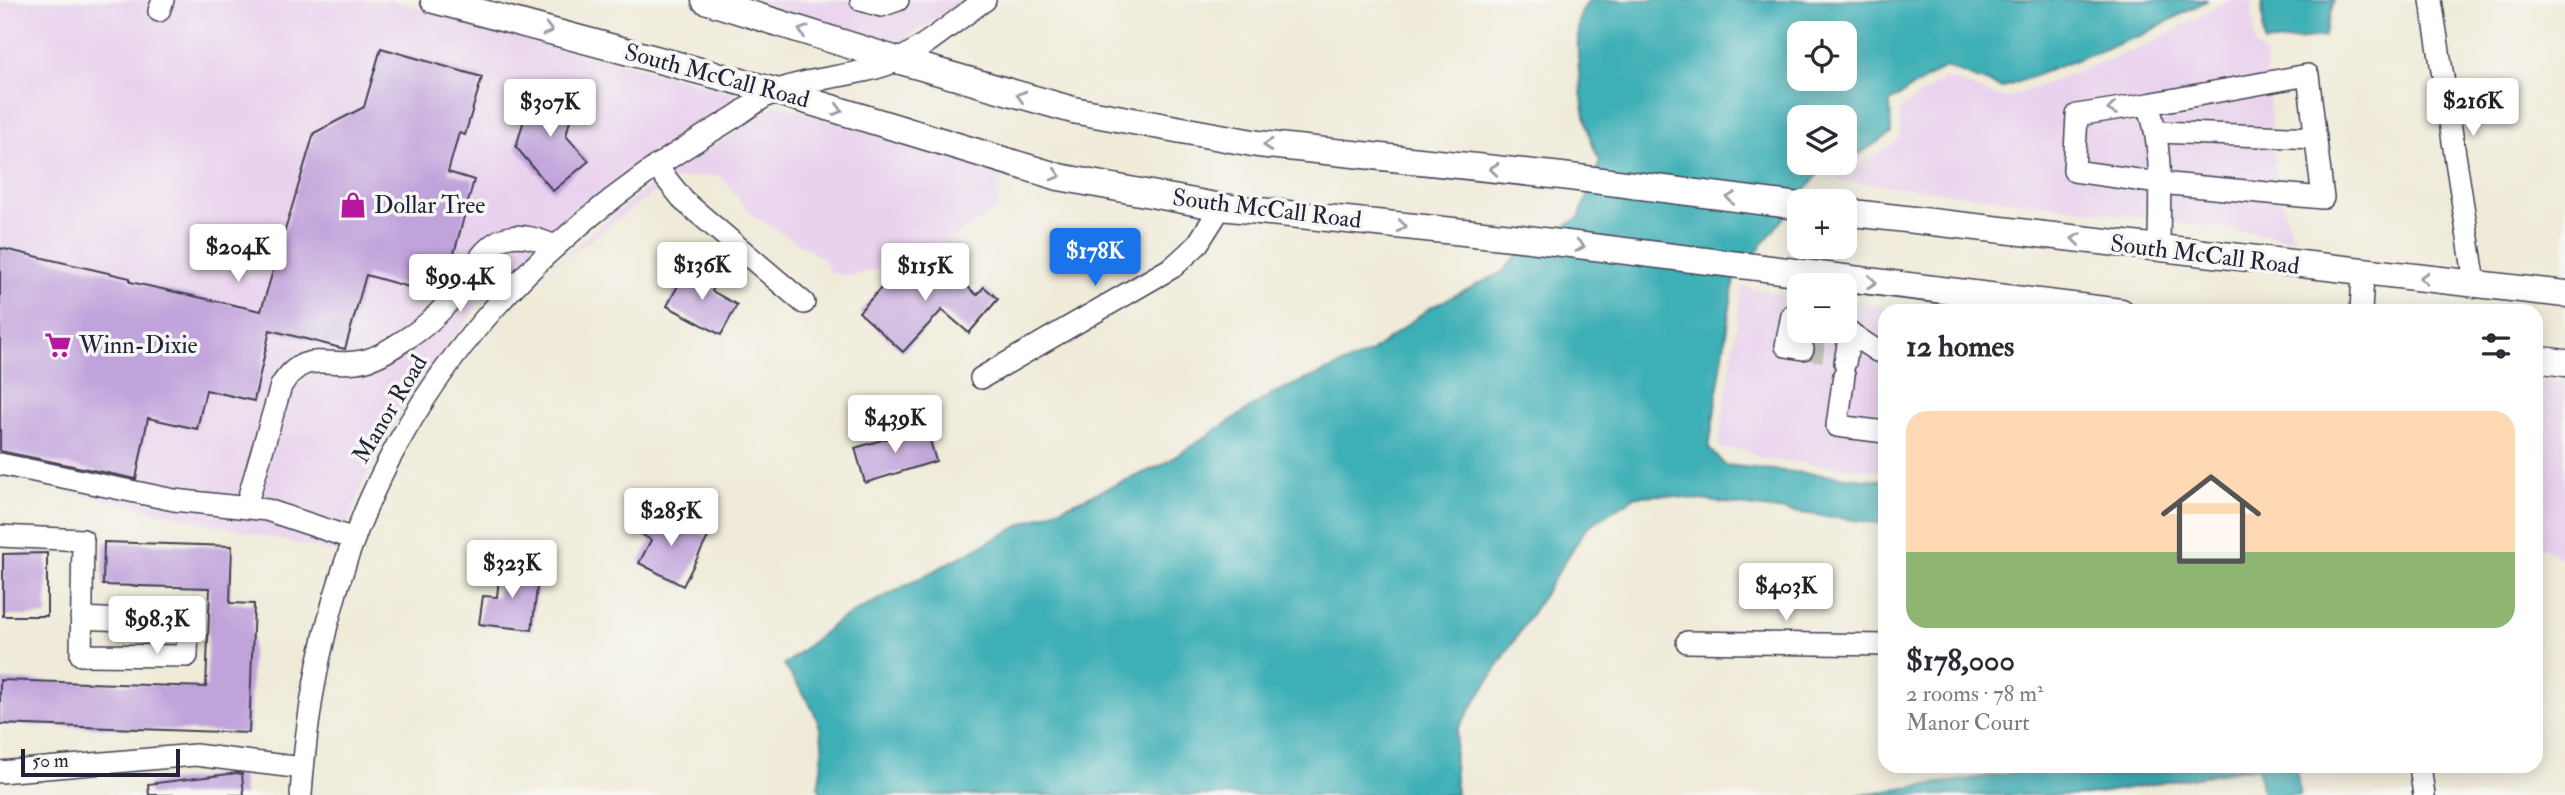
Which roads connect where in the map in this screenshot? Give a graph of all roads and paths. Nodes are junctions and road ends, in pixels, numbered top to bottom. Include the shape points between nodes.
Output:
1 (434, 0) edge
2 (705, 0) edge
3 (862, 0) edge
4 (898, 0) edge
5 (985, 0) edge
6 (2431, 0) edge
7 (897, 61) junction
8 (775, 91) junction
9 (2148, 104) junction
10 (2157, 132) junction
11 (2316, 138) junction
12 (656, 166) junction
13 (2159, 183) junction
14 (1787, 204) edge
15 (1221, 207) junction
16 (1857, 214) edge
17 (556, 246) junction
18 (2158, 249) junction
19 (2363, 273) junction
20 (2475, 283) junction
21 (2565, 294) edge
22 (804, 303) dead end
23 (2032, 304) edge
24 (2361, 304) edge
25 (1857, 338) edge
26 (1787, 343) edge
27 (1845, 343) edge
28 (1802, 349) tunnel mouth
29 (1878, 351) edge
30 (2543, 360) edge
31 (2565, 363) edge
32 (981, 378) dead end
33 (1878, 431) edge
34 (0, 464) edge
35 (246, 506) junction
36 (0, 536) edge
37 (354, 539) junction
38 (81, 618) junction
39 (1687, 642) dead end
40 (1878, 645) edge
41 (303, 768) junction
42 (0, 772) edge
43 (2421, 773) edge
44 (301, 795) edge
45 (2424, 795) edge

1 -> 8 main road, South McCall Road
7 -> 2 main road
3 - 4 street via 881,6
5 - 7 street, Manor Road
6 - 20 street
7 - 8 street, Manor Road
14 -> 7 main road via 1232,140 1073,110
8 - 12 street, Manor Road
8 -> 15 main road, South McCall Road via 1059,177
9 - 10 street
9 - 11 street via 2308,75
9 -> 13 street via 2077,114 2074,171
10 - 11 street
10 - 13 street
11 - 13 street via 2323,198
12 - 17 street, Manor Road
12 - 22 street via 684,201
13 - 18 street
15 -> 23 main road, South McCall Road via 1512,237
15 - 32 street via 1197,245 1173,267
18 -> 16 main road, South McCall Road
17 - 35 street via 525,236 506,237 482,255 456,294 408,338 379,356 357,362 309,361 290,373 281,386
17 - 37 street, Manor Road via 488,313 438,377 400,437
18 - 19 main road, South McCall Road
20 -> 19 main road, South McCall Road
19 - 24 street
20 - 21 main road, South McCall Road
25 - 29 street
26 - 28 street
27 - 33 street via 1837,426
30 - 31 main road
34 - 35 street via 174,500
35 - 37 street
36 - 38 street via 83,540
37 - 41 street, Manor Road via 324,635
38 - 38 street via 81,655 187,656 188,623
39 - 40 street
41 - 42 street via 195,755
41 - 44 street, Manor Road
43 - 45 street

